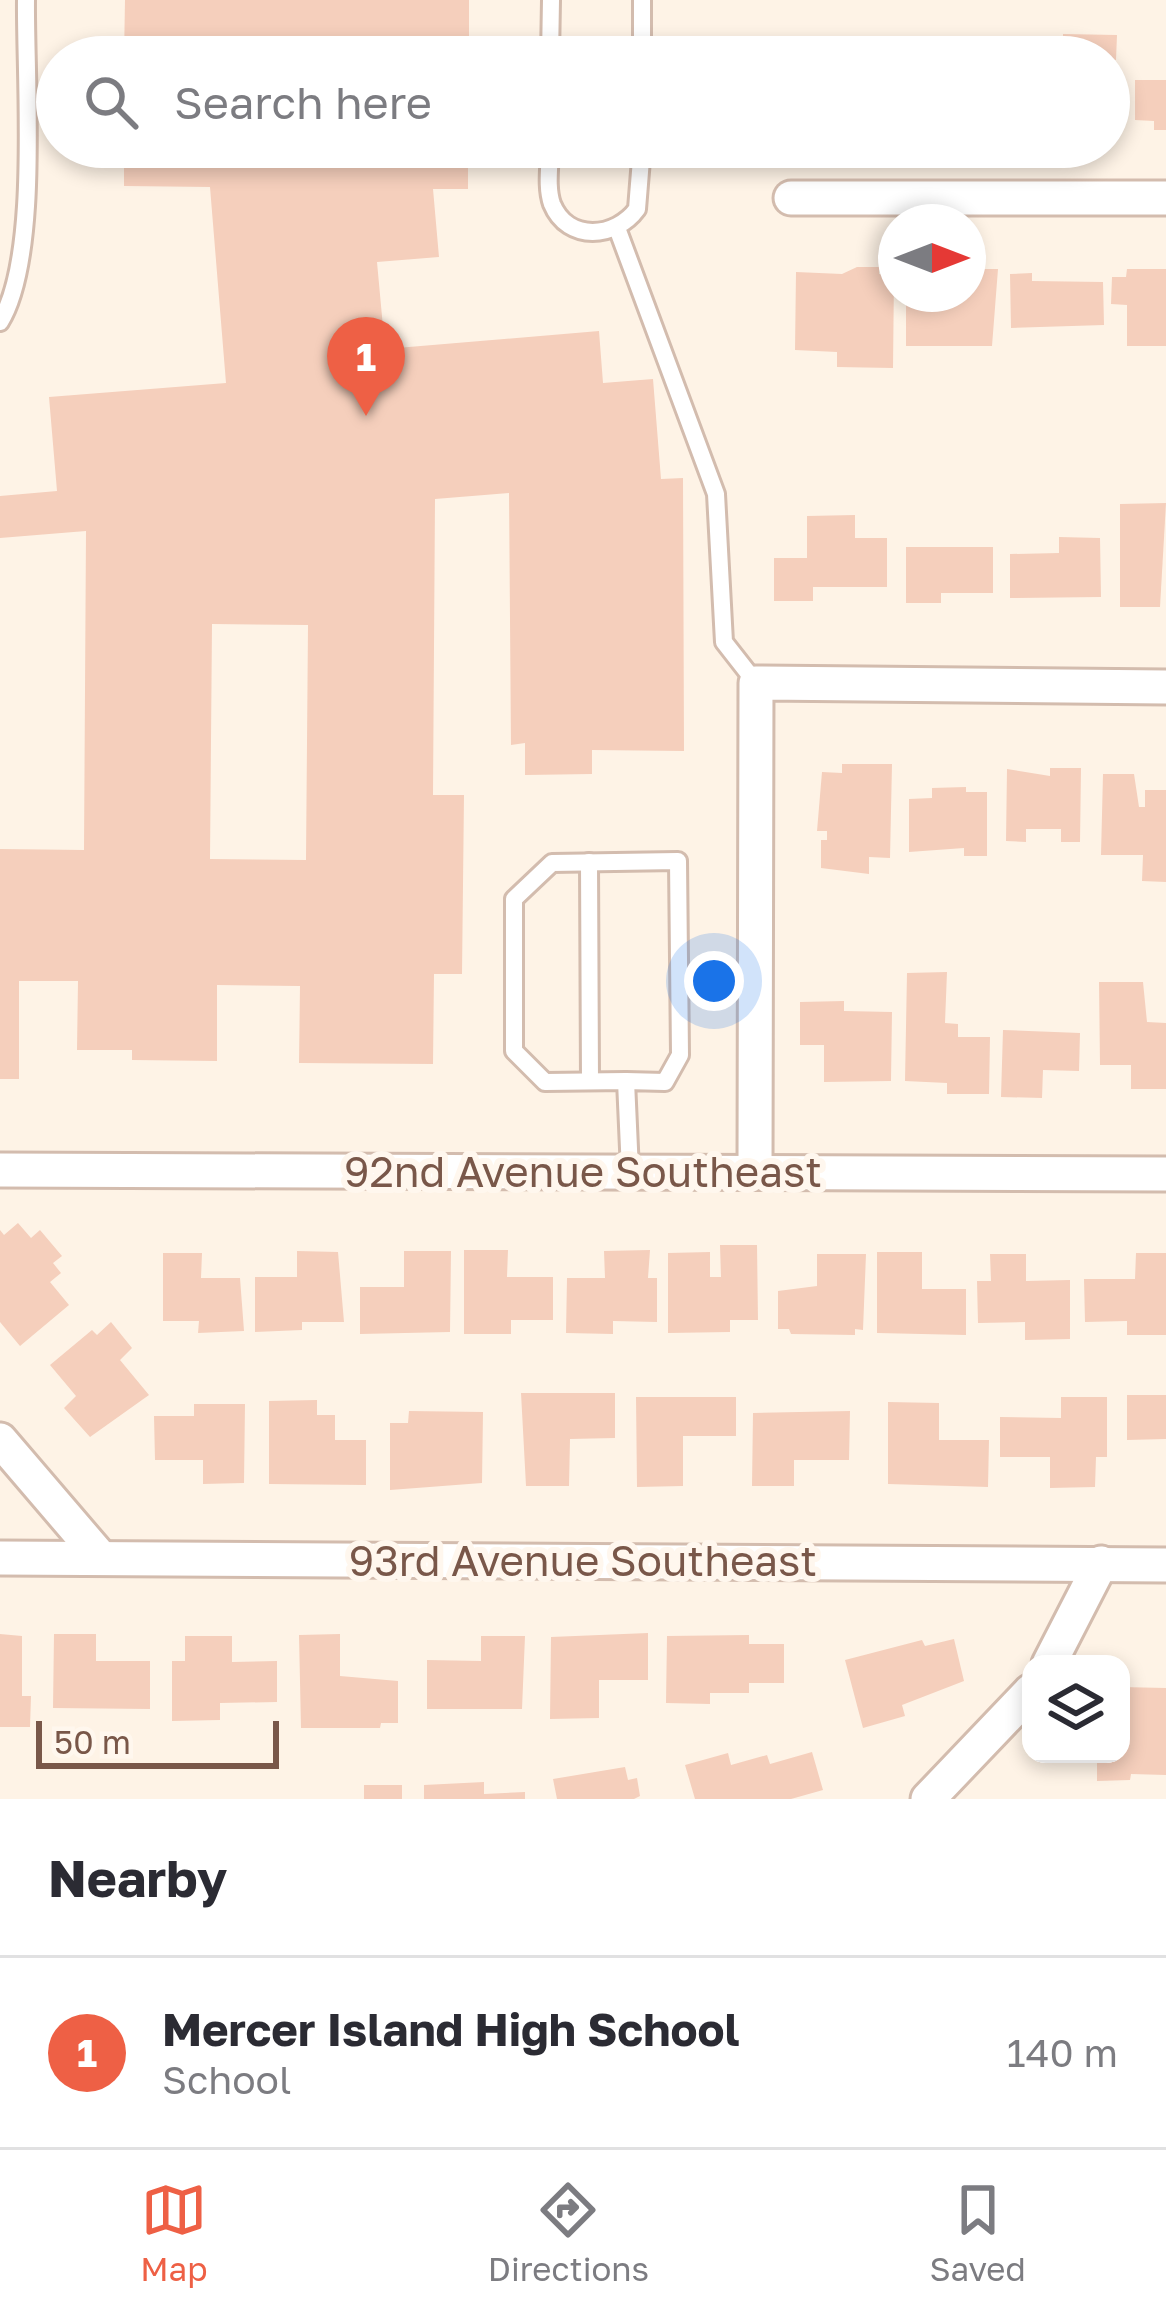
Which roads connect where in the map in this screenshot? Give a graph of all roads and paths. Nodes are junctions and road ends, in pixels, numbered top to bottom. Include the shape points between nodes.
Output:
1 (26, 0) edge
2 (550, 0) edge
3 (642, 0) edge
4 (550, 36) edge
5 (642, 36) edge
6 (550, 168) edge
7 (642, 168) edge
8 (791, 198) dead end
9 (1166, 198) edge
10 (617, 228) junction
11 (0, 322) edge
12 (756, 683) junction
13 (1166, 687) edge
14 (589, 862) junction
15 (590, 1081) junction
16 (626, 1081) junction
17 (0, 1170) edge
18 (630, 1171) junction
19 (754, 1171) junction
20 (1166, 1174) edge
21 (0, 1440) edge
22 (0, 1558) edge
23 (101, 1558) junction
24 (1102, 1563) junction
25 (1166, 1565) edge
26 (1054, 1655) edge
27 (1022, 1700) edge
28 (928, 1799) edge

1 - 11 lane via 24,226 13,301
2 - 4 lane
3 - 5 lane
6 - 10 lane via 556,213 584,232
7 - 10 lane via 642,195
8 - 9 street
10 - 12 lane via 716,494 724,642
12 - 13 street
12 - 19 street
14 - 15 lane
14 - 15 lane via 552,863 514,899 514,1051 545,1082
14 - 16 lane via 678,861 680,1054 665,1082
15 - 16 lane
16 - 18 lane
17 - 18 street, 92nd Avenue Southeast
18 - 19 street, 92nd Avenue Southeast
19 - 20 street, 92nd Avenue Southeast
21 - 23 street
22 - 23 street, 93rd Avenue Southeast
23 - 24 street, 93rd Avenue Southeast
24 - 25 street, 93rd Avenue Southeast
24 - 26 street
27 - 28 street

